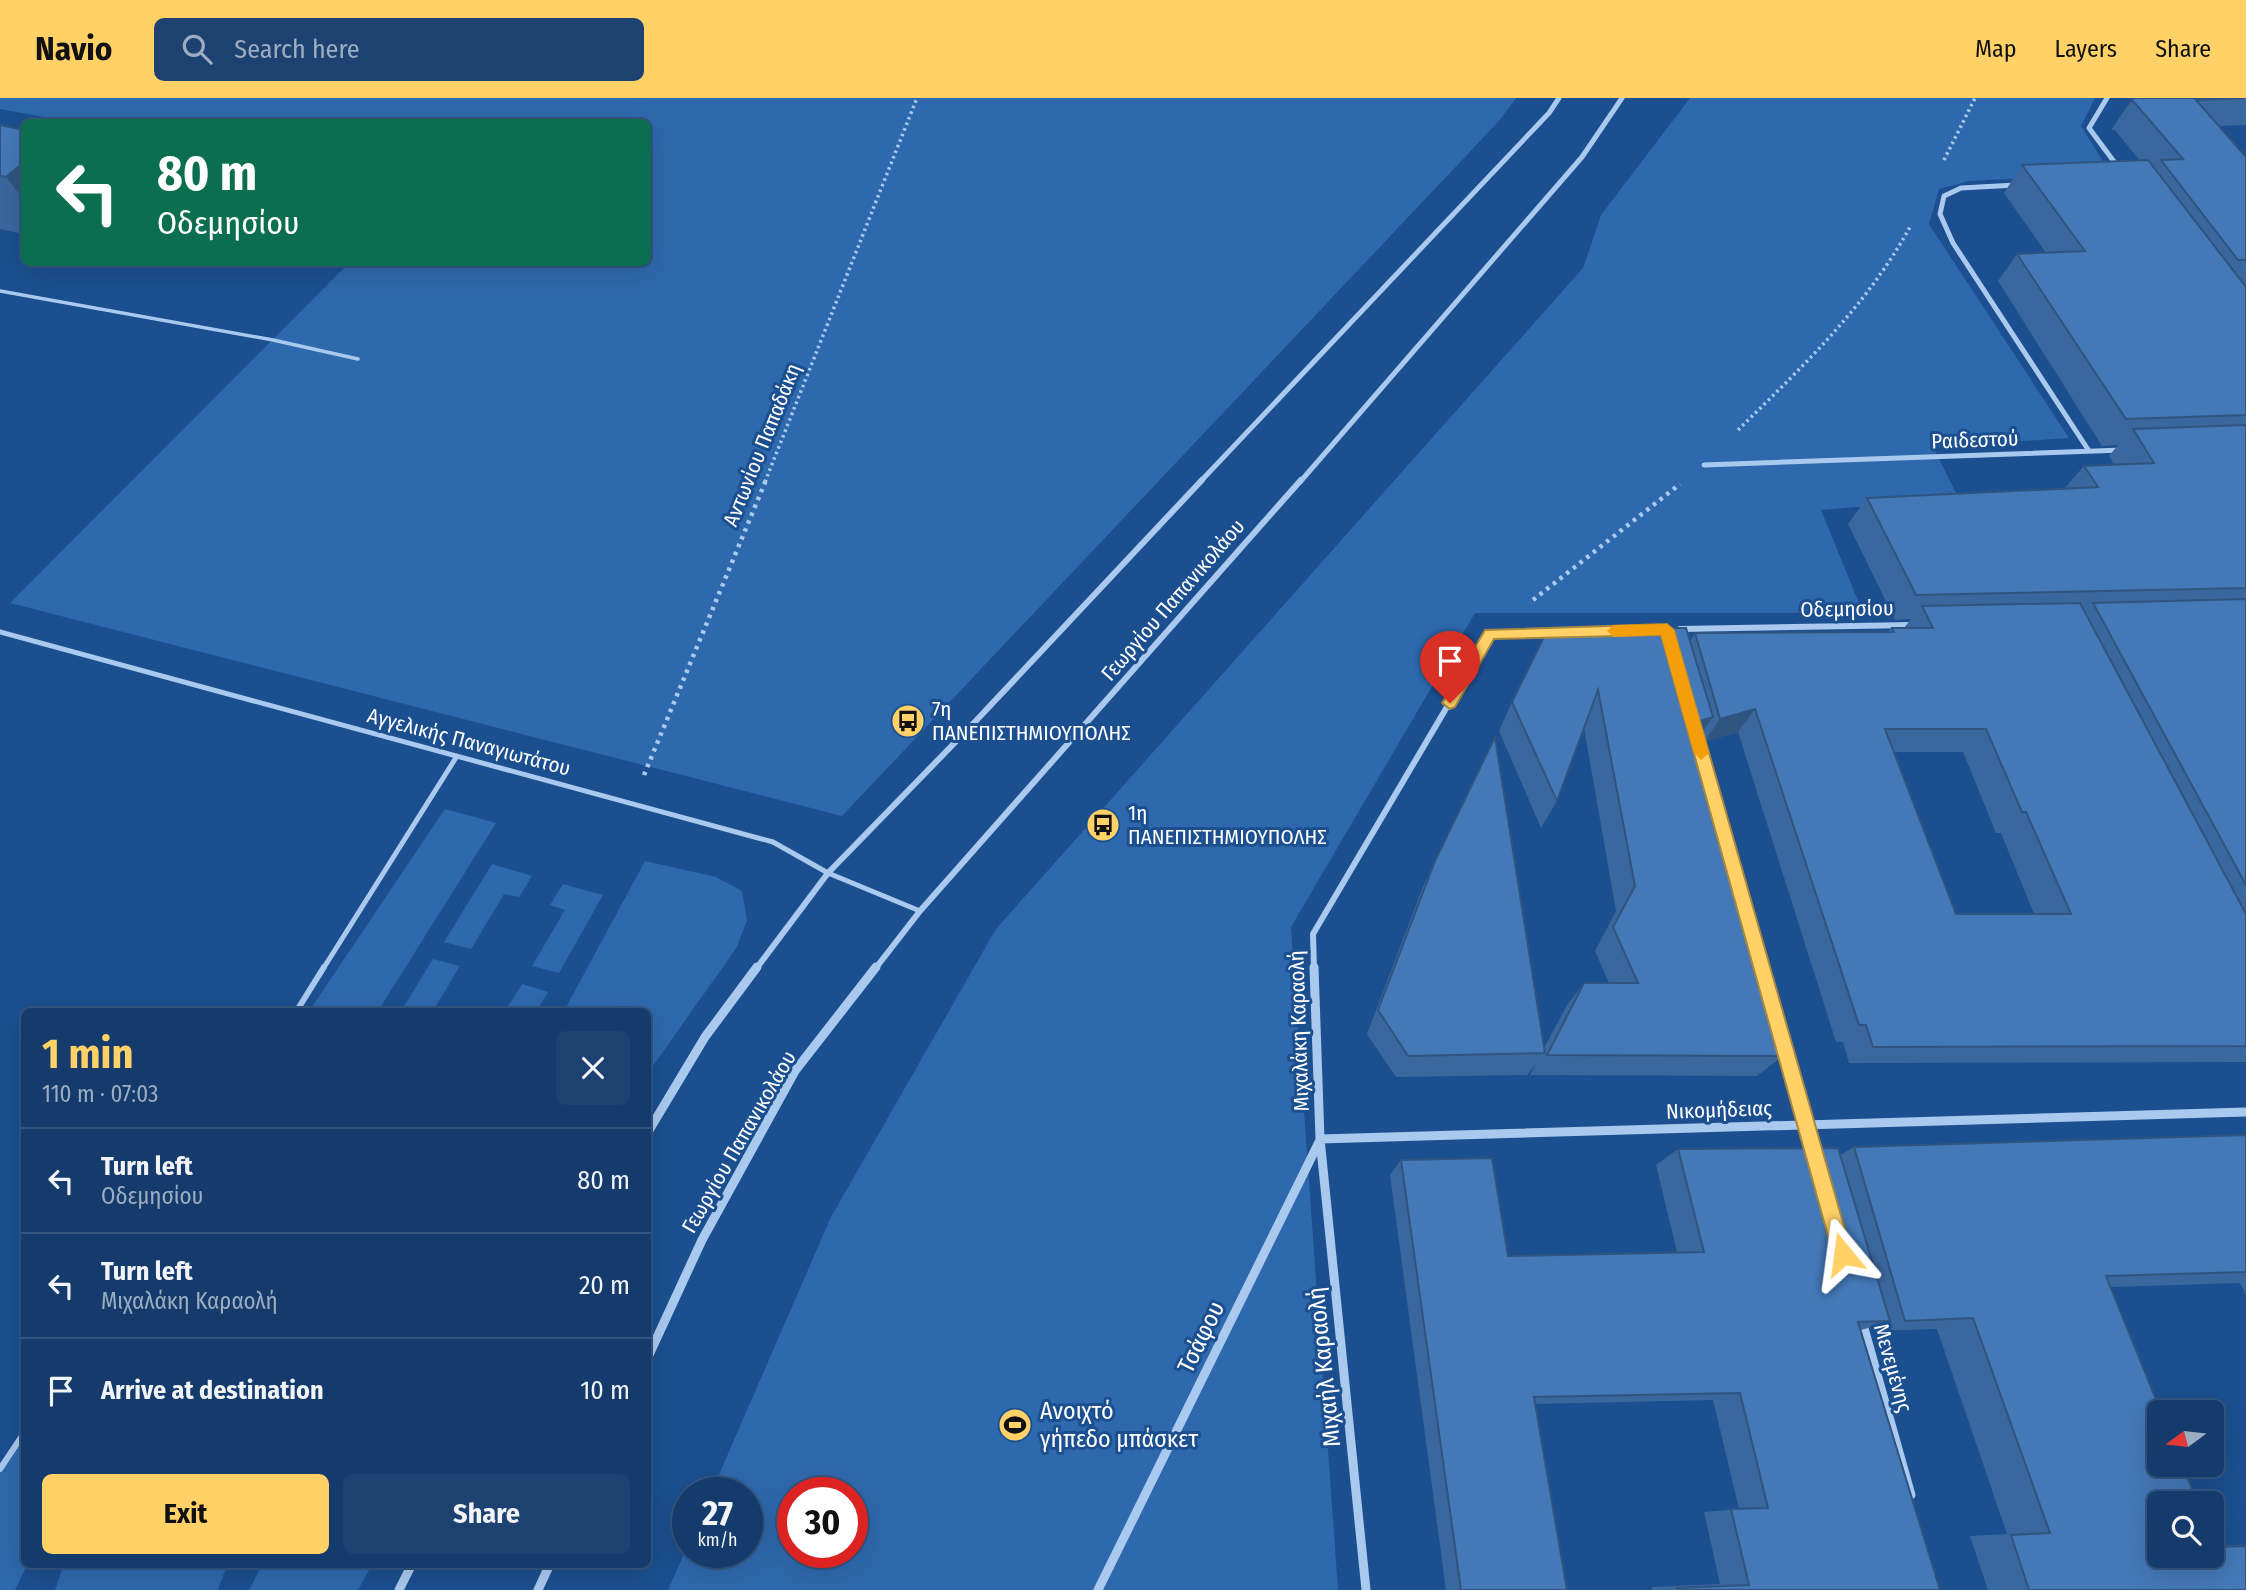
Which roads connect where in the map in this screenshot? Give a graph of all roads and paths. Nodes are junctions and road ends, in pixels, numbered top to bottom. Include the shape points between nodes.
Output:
1 (917, 98) edge
2 (1559, 98) edge
3 (1622, 98) edge
4 (1975, 98) edge
5 (2107, 98) edge
6 (1940, 167) dead end
7 (2120, 169) edge
8 (2030, 184) edge
9 (1911, 225) dead end
10 (0, 290) edge
11 (358, 359) dead end
12 (2128, 450) dead end
13 (2089, 452) junction
14 (1704, 465) junction
15 (1923, 625) edge
16 (1667, 630) edge
17 (0, 632) edge
18 (1572, 632) edge
19 (1490, 634) junction
20 (1693, 723) edge
21 (457, 755) junction
22 (632, 803) junction
23 (828, 873) junction
24 (919, 911) junction
25 (299, 1008) edge
26 (2246, 1112) edge
27 (1806, 1125) junction
28 (651, 1127) edge
29 (1320, 1139) junction
30 (1818, 1165) edge
31 (1859, 1311) edge
32 (651, 1350) edge
33 (21, 1438) edge
34 (0, 1469) edge
35 (1915, 1510) edge
36 (410, 1568) edge
37 (548, 1568) edge
38 (399, 1590) edge
39 (538, 1590) edge
40 (1098, 1590) edge
41 (1366, 1590) edge

1 - 22 path, Αντωνίου Παπαδάκη
2 - 23 street
3 - 24 street, Γεωργίου Παπανικολάου via 1582,158 1457,304
4 - 6 path
5 - 7 street via 2089,128
8 - 13 street via 1961,188 1944,195 1940,214 1953,243
9 - 14 path via 1894,260 1837,330
10 - 11 lane
12 - 13 street, Ραιδεστού
13 - 14 street, Ραιδεστού
14 - 19 path
15 - 16 street, Οδεμησίου
17 - 21 lane, Αγγελικής Παναγιωτάτου
18 - 19 street
19 - 29 street, Μιχαλάκη Καραολή via 1313,934
20 - 27 street
21 - 22 lane, Αγγελικής Παναγιωτάτου
21 - 25 lane
22 - 23 lane, Αγγελικής Παναγιωτάτου via 773,842
23 - 24 lane, Αγγελικής Παναγιωτάτου
23 - 28 street via 705,1037
24 - 32 street, Γεωργίου Παπανικολάου via 795,1071 702,1240
26 - 27 street, Νικομήδειας
27 - 29 street, Νικομήδειας
27 - 30 street
29 - 40 street, Τσάφου
29 - 41 street, Μιχαήλ Καραολή
31 - 35 street, Μενεμένης
33 - 34 lane
36 - 38 street
37 - 39 street

